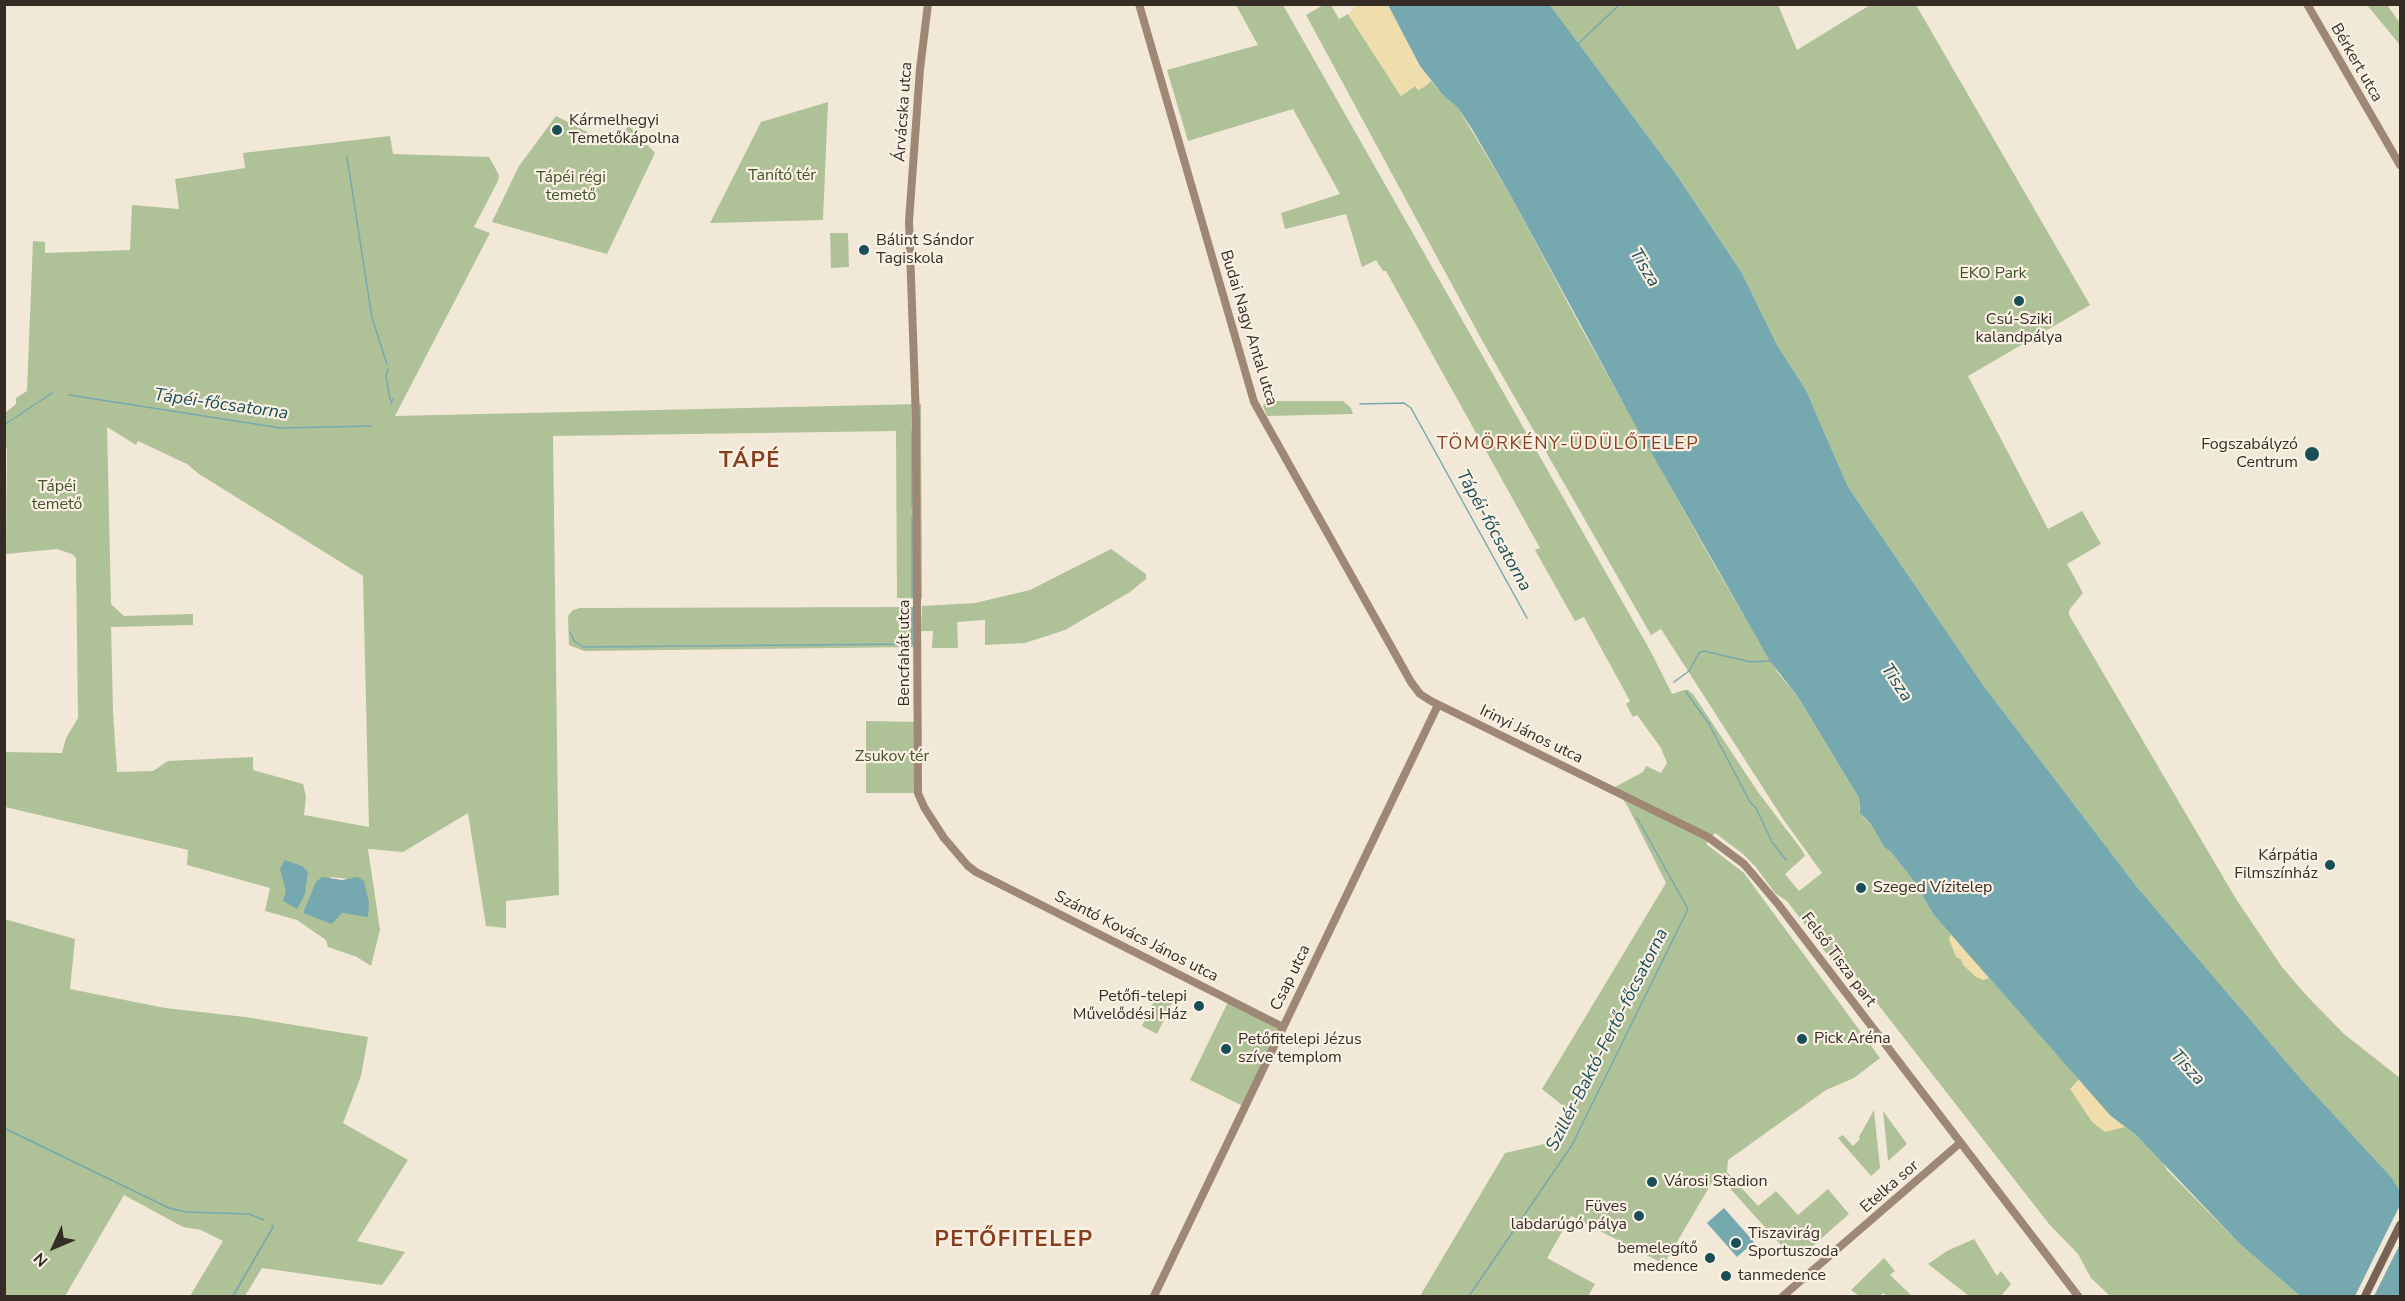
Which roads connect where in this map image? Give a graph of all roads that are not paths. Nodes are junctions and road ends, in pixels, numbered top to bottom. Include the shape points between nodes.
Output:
1 (928, 4) edge
2 (1139, 4) edge
3 (2307, 4) edge
4 (2400, 165) edge
5 (913, 315) joint
6 (1425, 697) joint
7 (1438, 705) junction
8 (1627, 797) joint
9 (976, 872) joint
10 (1283, 1027) junction
11 (1960, 1143) junction
12 (2400, 1225) edge
13 (1154, 1296) edge
14 (1783, 1296) edge
15 (2078, 1296) edge
16 (2365, 1296) edge

1 - 5 street, Árvácska utca via 909,221
2 - 6 street, Budai Nagy Antal utca via 1254,402 1411,682
3 - 4 street, Bérkert utca
5 - 9 street, Bencfahát utca via 918,793 939,830
6 - 7 street, Irinyi János utca
7 - 8 street, Irinyi János utca
7 - 10 street, Csap utca
8 - 11 street, Felső Tisza part via 1708,837 1744,864
9 - 10 street, Szántó Kovács János utca
10 - 13 street, Csap utca
11 - 14 street, Etelka sor
11 - 15 street, Felső Tisza part
12 - 16 main road

